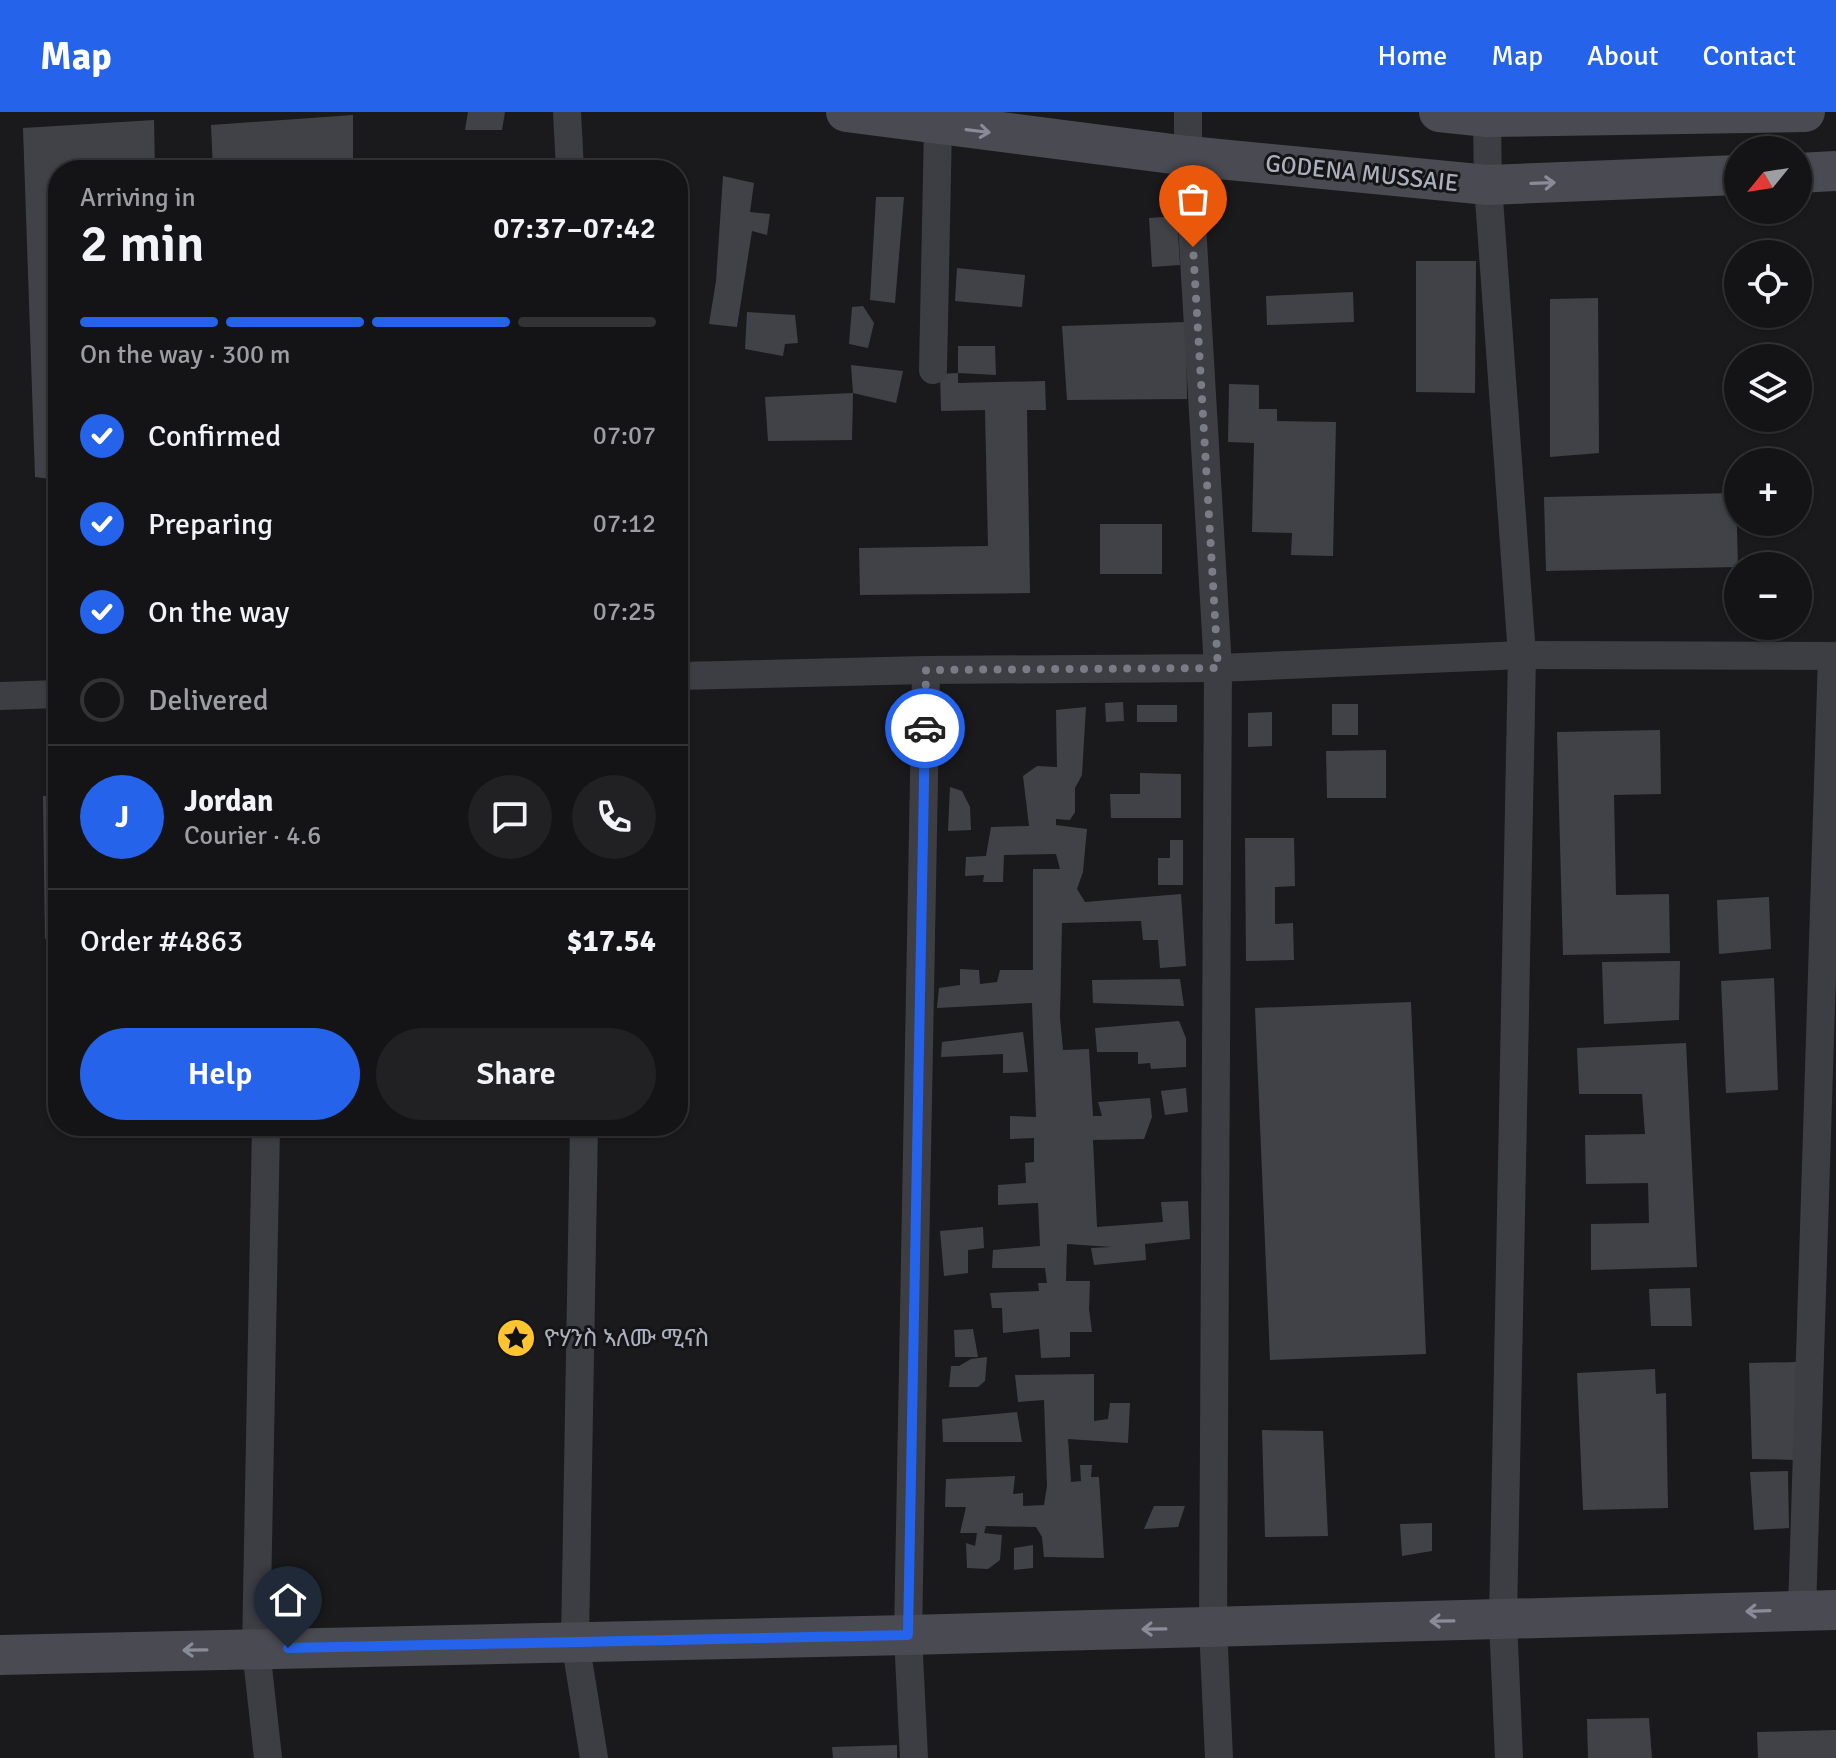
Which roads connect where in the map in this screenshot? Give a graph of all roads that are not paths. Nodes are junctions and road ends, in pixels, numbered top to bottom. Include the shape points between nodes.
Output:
1 (567, 112) edge
2 (846, 112) edge
3 (1188, 112) edge
4 (1439, 112) edge
5 (1805, 112) edge
6 (1487, 117) junction
7 (938, 126) junction
8 (1188, 156) junction
9 (569, 160) edge
10 (1836, 171) edge
11 (1812, 172) edge
12 (1724, 176) edge
13 (1488, 185) junction
14 (933, 370) dead end
15 (1522, 655) junction
16 (1834, 656) edge
17 (1218, 668) junction
18 (926, 670) junction
19 (688, 676) edge
20 (48, 694) edge
21 (0, 696) edge
22 (266, 1136) edge
23 (584, 1136) edge
24 (1819, 1610) edge
25 (1503, 1620) junction
26 (1213, 1627) junction
27 (908, 1635) junction
28 (575, 1641) junction
29 (256, 1649) junction
30 (0, 1655) edge
31 (268, 1758) edge
32 (594, 1758) edge
33 (914, 1758) edge
34 (1219, 1758) edge
35 (1509, 1758) edge

1 - 9 street
2 - 7 street, GODENA MUSSAIE
3 - 8 street
4 - 6 street
5 - 6 street
6 - 13 street
7 -> 8 street, GODENA MUSSAIE
7 - 14 street
8 - 13 street, GODENA MUSSAIE
8 - 17 street
10 - 11 street
13 -> 12 street, GODENA MUSSAIE
13 - 15 street
15 - 16 street
15 - 17 street
15 - 25 street
16 - 24 street
17 - 18 street
17 - 26 street
18 - 19 street
18 - 27 street
20 - 21 street
22 - 29 street
23 - 28 street
24 -> 25 street
25 -> 26 street
25 - 35 street
26 -> 27 street
26 - 34 street
27 - 28 street
27 - 33 street
28 - 29 street
28 - 32 street
29 -> 30 street
29 - 31 street

